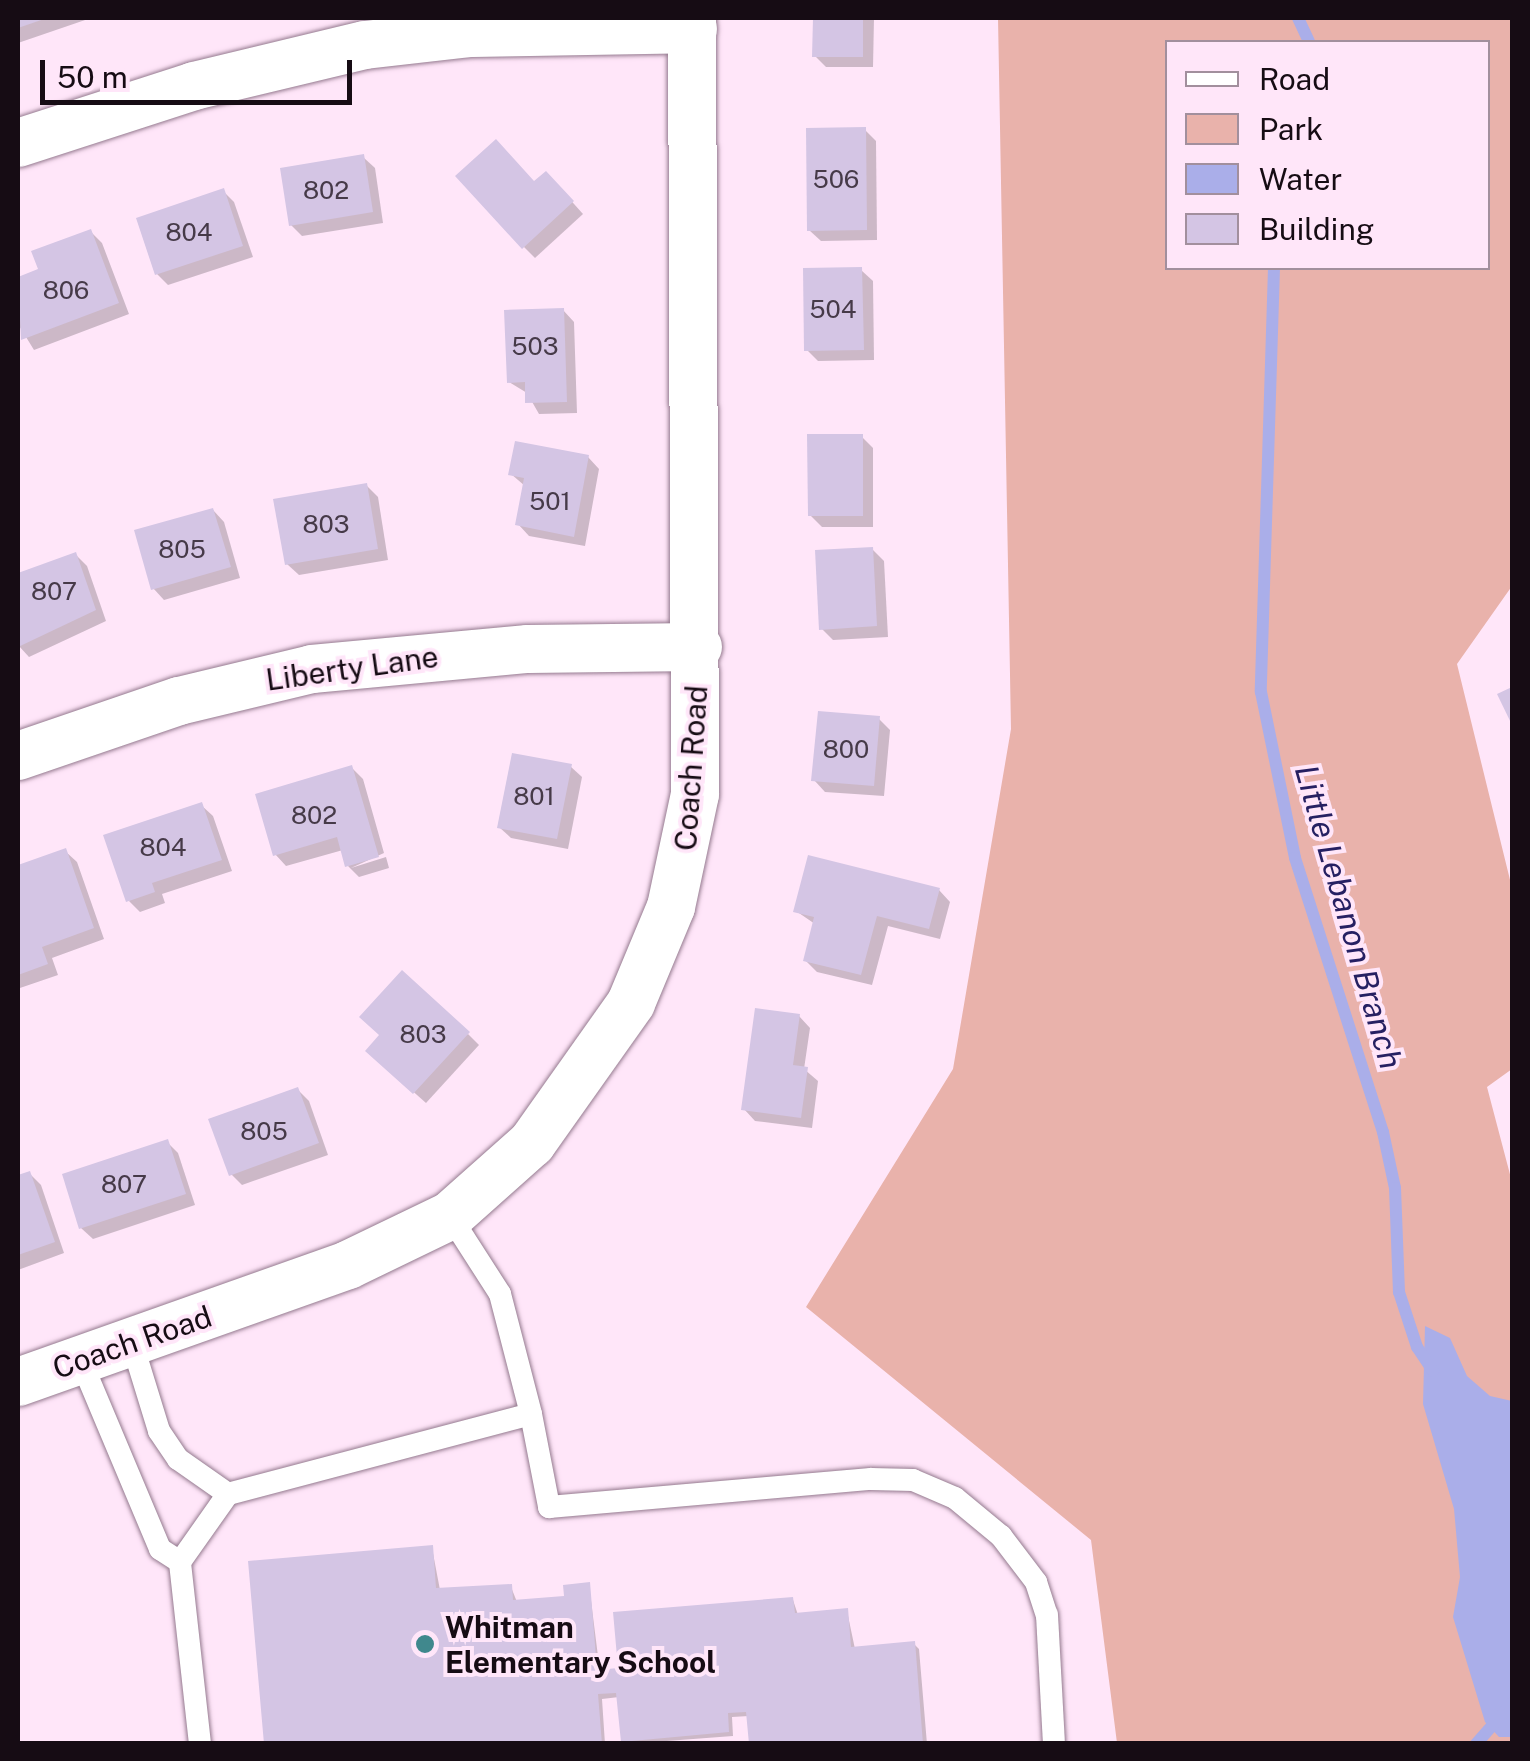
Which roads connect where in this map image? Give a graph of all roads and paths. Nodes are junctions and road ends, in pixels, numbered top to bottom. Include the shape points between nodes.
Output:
1 (693, 23) edge
2 (18, 143) edge
3 (698, 648) junction
4 (18, 756) edge
5 (450, 1216) junction
6 (132, 1343) junction
7 (81, 1361) junction
8 (18, 1382) edge
9 (531, 1414) junction
10 (228, 1494) junction
11 (180, 1562) junction
12 (200, 1744) edge
13 (1054, 1744) edge

1 - 2 street via 468,33 365,45 194,86
1 - 3 street, Coach Road
3 - 4 street, Liberty Lane via 528,649 312,669 179,701
3 - 5 street, Coach Road via 695,794 686,856 653,955 572,1095 490,1187
5 - 6 street, Coach Road via 348,1265
5 - 9 lane via 500,1294
6 - 7 street, Coach Road
6 - 10 lane via 159,1431 178,1459
7 - 8 street, Coach Road
7 - 11 lane via 160,1549
9 - 10 lane
9 - 13 lane via 549,1507 871,1479 913,1480 954,1498 1001,1536 1036,1582 1047,1615
10 - 11 lane
11 - 12 lane

